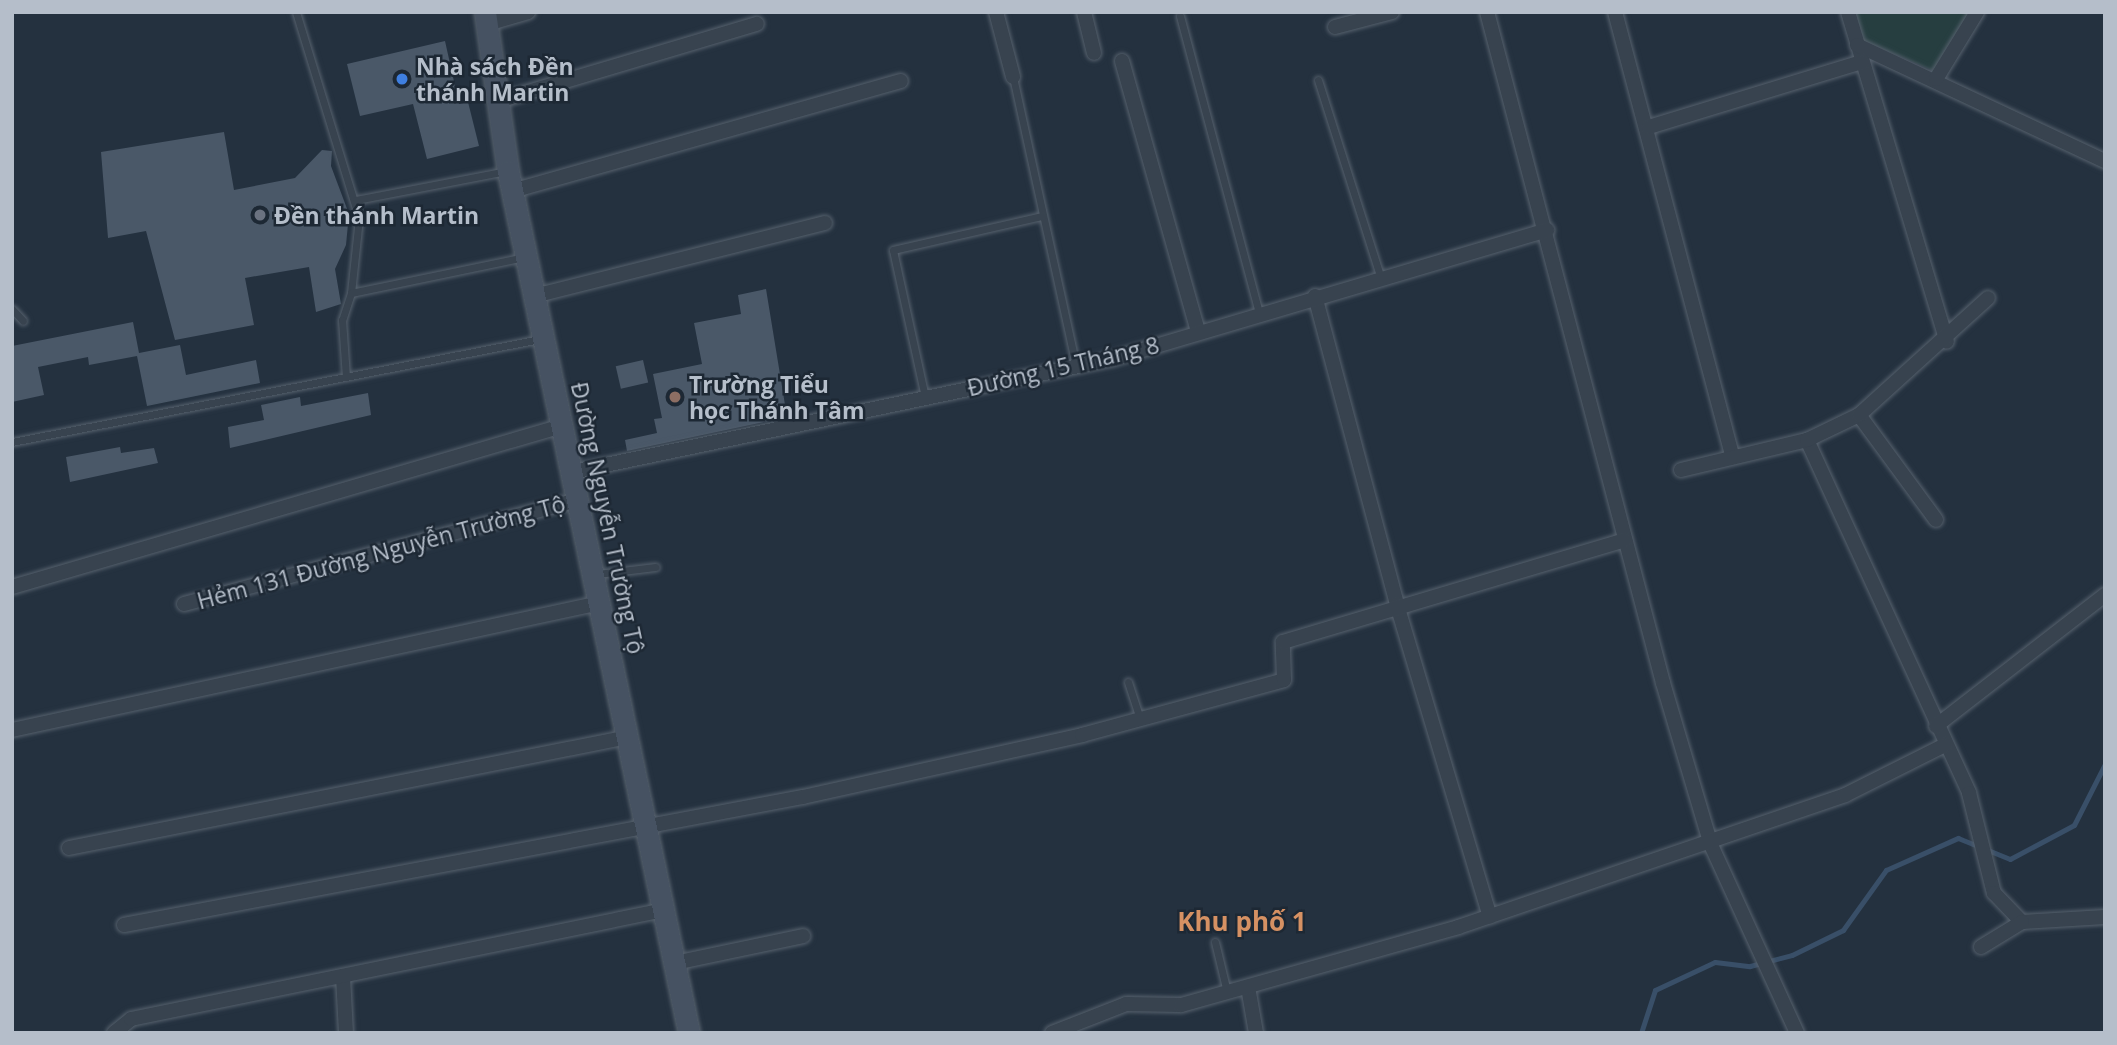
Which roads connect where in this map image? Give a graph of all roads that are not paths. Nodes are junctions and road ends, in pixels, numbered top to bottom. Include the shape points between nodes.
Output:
1 (296, 12) edge
2 (528, 12) edge
3 (996, 12) edge
4 (1084, 12) edge
5 (1392, 12) edge
6 (1487, 12) edge
7 (1615, 12) edge
8 (1848, 12) edge
9 (1977, 12) edge
10 (1180, 16) dead end
11 (486, 18) edge
12 (757, 24) dead end
13 (1335, 27) dead end
14 (1857, 45) junction
15 (1094, 53) dead end
16 (1122, 61) dead end
17 (1861, 62) junction
18 (1013, 77) joint
19 (1936, 79) junction
20 (1318, 80) dead end
21 (901, 81) dead end
22 (498, 101) junction
23 (1649, 127) junction
24 (2105, 161) edge
25 (510, 181) junction
26 (356, 200) junction
27 (1042, 216) junction
28 (825, 223) dead end
29 (1547, 230) junction
30 (526, 256) junction
31 (1380, 276) junction
32 (351, 293) junction
33 (534, 296) junction
34 (1315, 296) junction
35 (1988, 298) dead end
36 (12, 309) edge
37 (1259, 313) junction
38 (23, 321) dead end
39 (1198, 332) junction
40 (544, 338) junction
41 (1947, 341) junction
42 (1076, 367) junction
43 (346, 377) junction
44 (925, 397) junction
45 (1859, 415) junction
46 (562, 426) junction
47 (1807, 440) junction
48 (12, 442) edge
49 (1731, 456) junction
50 (1681, 470) dead end
51 (572, 472) junction
52 (578, 500) junction
53 (1936, 520) dead end
54 (1625, 540) junction
55 (656, 566) dead end
56 (593, 575) junction
57 (12, 587) edge
58 (2105, 595) edge
59 (600, 603) junction
60 (184, 604) dead end
61 (1396, 605) junction
62 (1128, 682) dead end
63 (1140, 720) junction
64 (1936, 726) junction
65 (12, 730) edge
66 (628, 737) junction
67 (1945, 745) junction
68 (647, 828) junction
69 (1711, 845) junction
70 (69, 848) dead end
71 (664, 910) junction
72 (1490, 916) junction
73 (2105, 917) edge
74 (2022, 922) junction
75 (124, 925) dead end
76 (803, 936) dead end
77 (1215, 942) dead end
78 (1981, 947) dead end
79 (675, 963) junction
80 (343, 976) junction
81 (1248, 987) junction
82 (1227, 993) junction
83 (114, 1033) edge
84 (346, 1033) edge
85 (689, 1033) edge
86 (1052, 1033) edge
87 (1256, 1033) edge
88 (1797, 1033) edge

1 - 26 lane
2 - 11 street
3 - 18 street
4 - 15 street
5 - 13 street
6 - 29 street
7 - 23 street
8 - 14 street
9 - 19 street
10 - 37 lane
11 - 22 main road, Đường Nguyễn Trường Tộ
12 - 22 street
14 - 17 street
14 - 19 street
16 - 39 street
17 - 23 street
17 - 41 street
18 - 27 lane
19 - 24 street
20 - 31 lane
21 - 25 street
22 - 25 main road, Đường Nguyễn Trường Tộ
23 - 49 street
25 - 26 lane
25 - 30 main road, Đường Nguyễn Trường Tộ
26 - 32 lane via 360,241
27 - 42 lane
27 - 44 lane via 893,250
28 - 33 street
29 - 31 street, Đường 15 Tháng 8
29 - 54 street
30 - 32 lane
30 - 33 main road, Đường Nguyễn Trường Tộ
31 - 34 street, Đường 15 Tháng 8
32 - 43 lane via 340,338
33 - 40 main road, Đường Nguyễn Trường Tộ
34 - 37 street, Đường 15 Tháng 8
34 - 61 street
35 - 41 street
36 - 38 lane
37 - 39 street, Đường 15 Tháng 8
39 - 42 street, Đường 15 Tháng 8
40 - 43 lane
40 - 46 main road, Đường Nguyễn Trường Tộ
41 - 45 street
42 - 44 street, Đường 15 Tháng 8
43 - 48 lane
44 - 51 street, Đường 15 Tháng 8
45 - 47 street
45 - 53 street
46 - 51 main road, Đường Nguyễn Trường Tộ
46 - 57 street
47 - 49 street
47 - 64 street
49 - 50 street
51 - 52 main road, Đường Nguyễn Trường Tộ
52 - 56 main road, Đường Nguyễn Trường Tộ
52 - 60 street, Hẻm 131 Đường Nguyễn Trường Tộ
54 - 61 street
54 - 69 street
55 - 56 lane
56 - 59 main road, Đường Nguyễn Trường Tộ
58 - 64 street
59 - 65 street
59 - 66 main road, Đường Nguyễn Trường Tộ
61 - 63 street via 1283,642 1284,680
61 - 72 street
62 - 63 lane
63 - 68 street
64 - 67 street
66 - 68 main road, Đường Nguyễn Trường Tộ
66 - 70 street
67 - 69 street via 1845,795
67 - 74 street via 1969,793 1994,893
68 - 71 main road, Đường Nguyễn Trường Tộ
68 - 75 street
69 - 72 street
69 - 88 street
71 - 79 main road, Đường Nguyễn Trường Tộ
71 - 80 street
72 - 81 street
73 - 74 street
74 - 78 street
76 - 79 street
77 - 82 lane
79 - 85 main road, Đường Nguyễn Trường Tộ
80 - 83 street via 131,1019
80 - 84 street
81 - 82 street
81 - 87 street
82 - 86 street via 1181,1005 1126,1004

